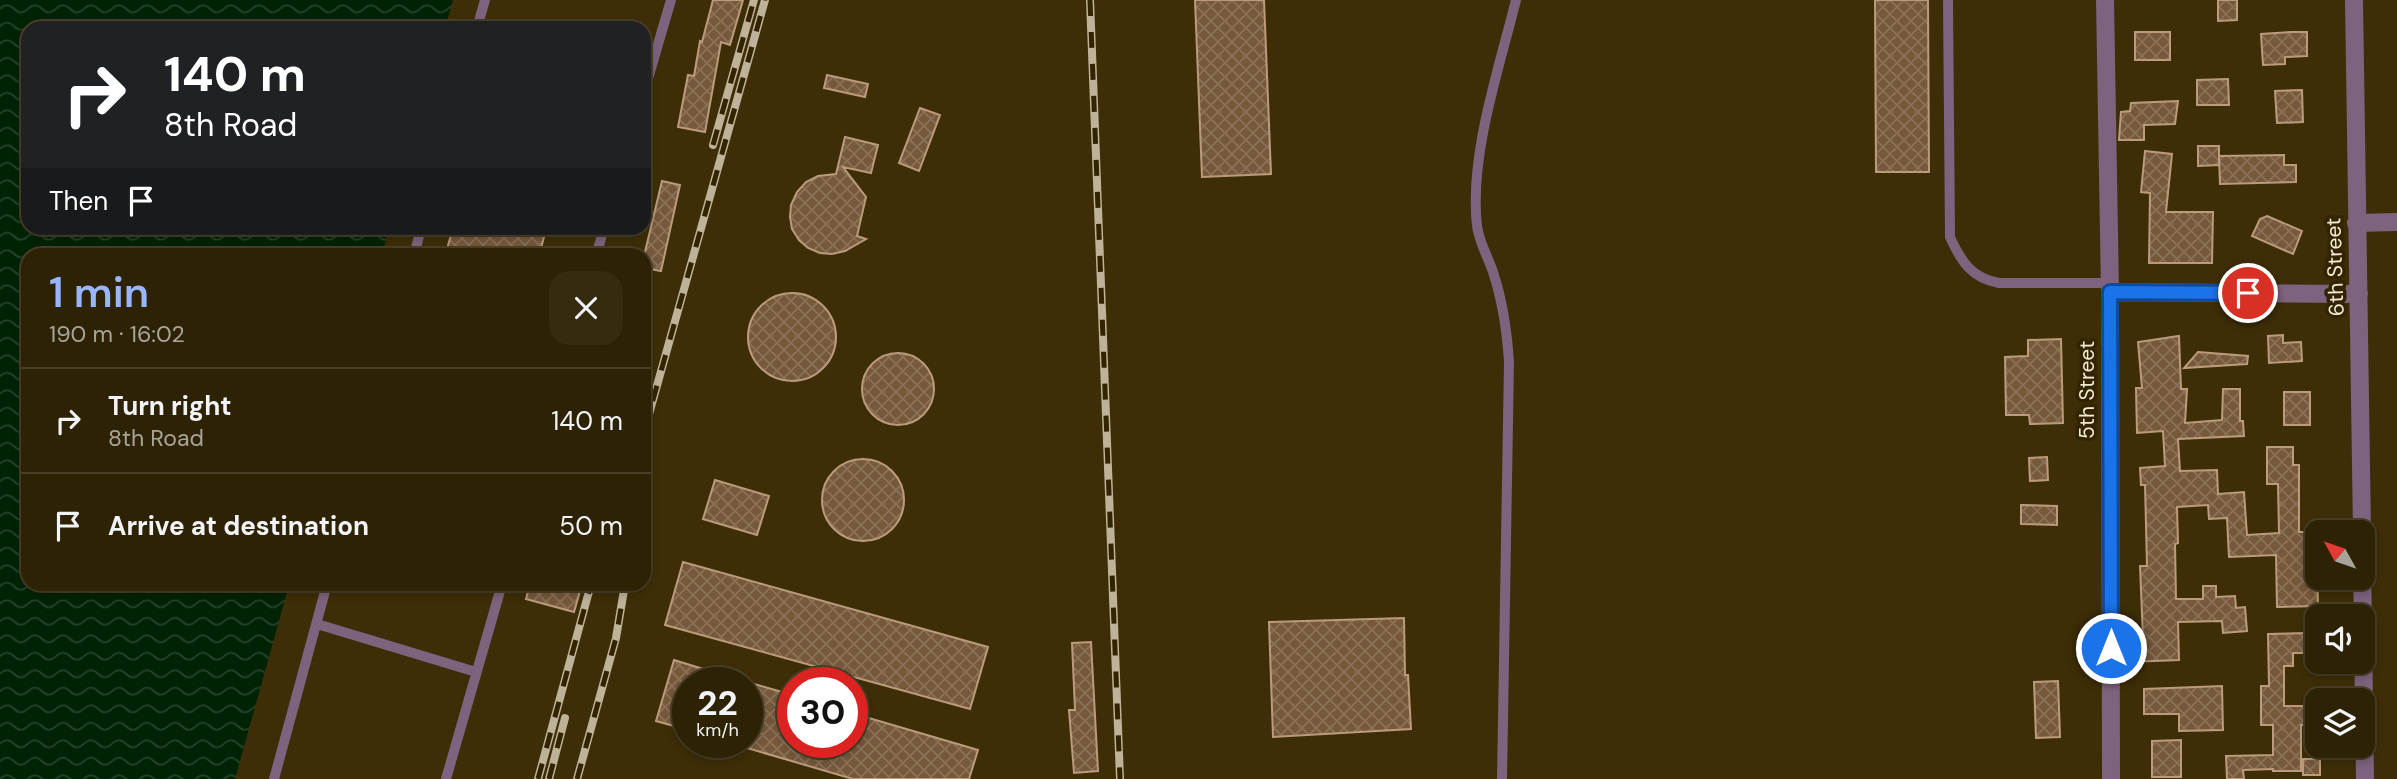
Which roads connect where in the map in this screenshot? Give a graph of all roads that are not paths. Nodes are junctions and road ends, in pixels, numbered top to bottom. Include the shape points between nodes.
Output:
1 (485, 0) edge
2 (671, 0) edge
3 (1516, 0) edge
4 (1948, 0) edge
5 (2105, 0) edge
6 (2354, 0) edge
7 (479, 21) edge
8 (651, 68) edge
9 (2397, 222) edge
10 (2356, 223) junction
11 (2110, 288) junction
12 (2359, 294) junction
13 (2362, 520) edge
14 (2362, 590) edge
15 (325, 591) edge
16 (500, 591) edge
17 (317, 624) junction
18 (476, 672) junction
19 (274, 779) edge
20 (446, 779) edge
21 (1502, 779) edge
22 (2111, 779) edge
23 (2365, 779) edge

1 - 7 lane
2 - 8 lane
3 - 21 lane via 1475,186 1478,229 1507,326 1509,362
4 - 11 lane via 1950,237 1961,261 1983,280 1999,283
5 - 11 street, 5th Street
6 - 10 street, 6th Street
9 - 10 street
10 - 12 street, 6th Street
11 - 12 street
11 - 22 street, 5th Street
12 - 13 street, 6th Street
14 - 23 street
15 - 17 lane
16 - 18 lane
17 - 18 lane
17 - 19 lane
18 - 20 lane

